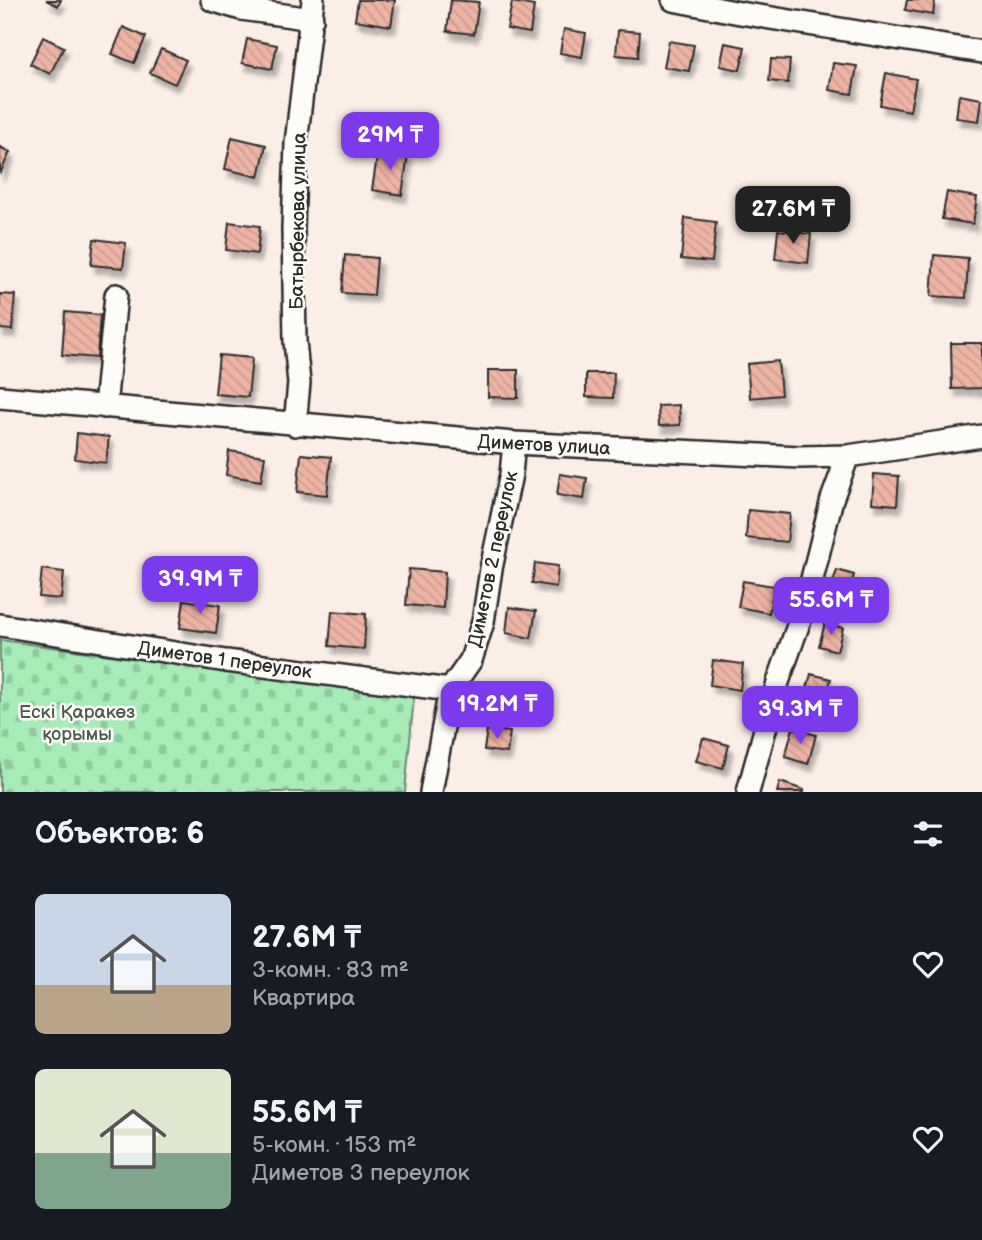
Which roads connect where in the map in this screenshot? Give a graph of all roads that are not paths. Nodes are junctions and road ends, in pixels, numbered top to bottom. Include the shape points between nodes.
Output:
1 (212, 0) edge
2 (673, 0) edge
3 (313, 9) edge
4 (982, 52) edge
5 (117, 295) dead end
6 (0, 397) edge
7 (105, 407) junction
8 (295, 425) junction
9 (982, 436) edge
10 (514, 443) junction
11 (848, 456) junction
12 (0, 625) edge
13 (450, 690) junction
14 (432, 792) edge
15 (748, 792) edge

1 - 3 street, Батырбекова улица via 240,9
2 - 4 street
3 - 8 street, Батырбекова улица via 296,155 293,228 299,383
5 - 7 street
6 - 7 street, Диметов улица
7 - 8 street, Диметов улица
8 - 10 street, Диметов улица
9 - 11 street, Диметов улица
10 - 11 street, Диметов улица
10 - 13 street, Диметов 2 переулок via 483,622 471,660
11 - 15 street
12 - 13 street, Диметов 1 переулок
13 - 14 street, Диметов 2 переулок

